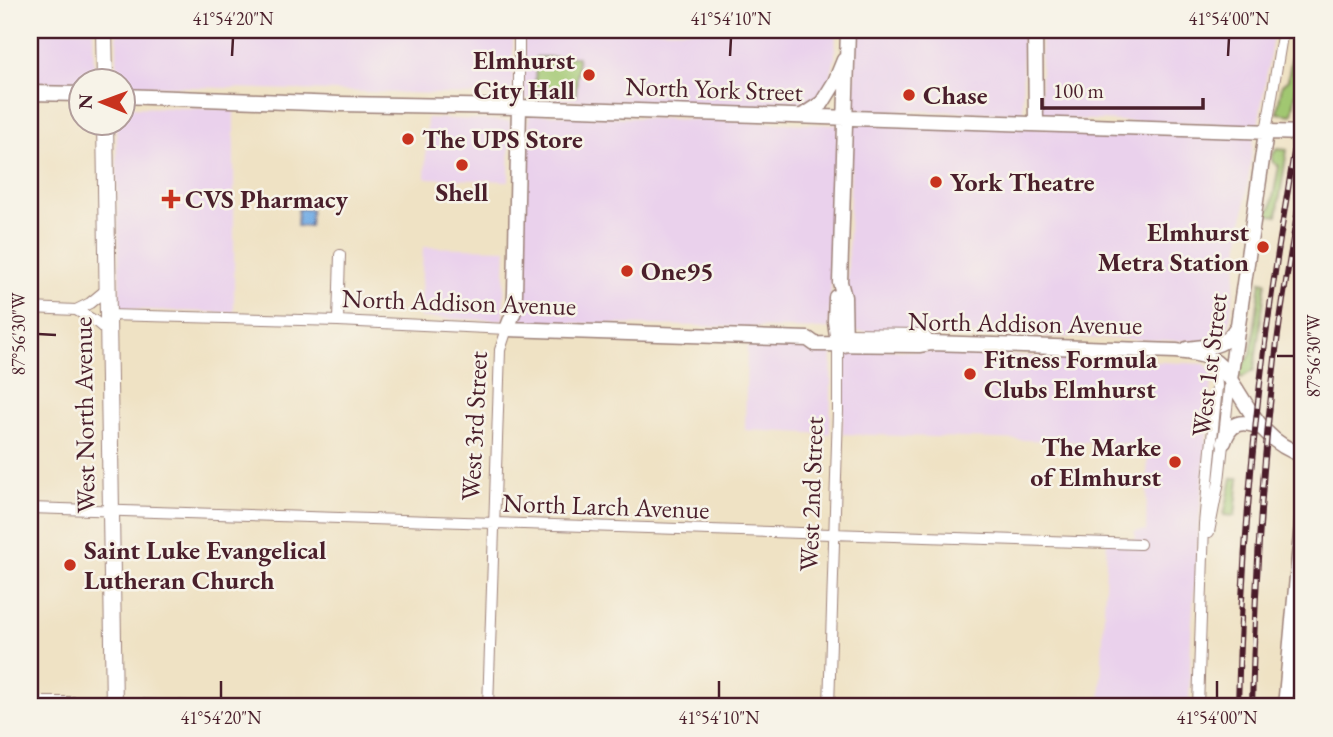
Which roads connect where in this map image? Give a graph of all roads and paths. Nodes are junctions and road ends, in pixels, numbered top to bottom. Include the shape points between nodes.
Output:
1 (104, 30) edge
2 (519, 30) edge
3 (848, 30) edge
4 (1035, 30) edge
5 (1283, 30) edge
6 (848, 49) junction
7 (105, 66) edge
8 (30, 93) edge
9 (66, 94) edge
10 (136, 97) edge
11 (519, 107) junction
12 (802, 116) junction
13 (846, 118) junction
14 (1036, 124) junction
15 (1266, 132) junction
16 (1303, 133) edge
17 (105, 136) edge
18 (340, 256) dead end
19 (107, 289) junction
20 (30, 308) edge
21 (76, 310) junction
22 (107, 315) junction
23 (338, 321) junction
24 (1237, 327) junction
25 (507, 328) junction
26 (108, 332) junction
27 (841, 339) junction
28 (1176, 351) junction
29 (1209, 358) junction
30 (1230, 380) junction
31 (1261, 428) junction
32 (1224, 442) junction
33 (1303, 455) edge
34 (30, 508) edge
35 (110, 510) junction
36 (1303, 512) edge
37 (494, 523) junction
38 (834, 534) junction
39 (1140, 544) dead end
40 (1203, 563) junction
41 (30, 702) edge
42 (114, 705) edge
43 (217, 707) edge
44 (488, 707) edge
45 (829, 707) edge
46 (1198, 707) edge
47 (1285, 707) edge

1 - 7 main road
2 - 11 street
3 - 6 street, West 2nd Street
4 - 14 street
5 - 15 street
6 - 12 street via 822,103
6 - 13 street, West 2nd Street
8 - 9 street
10 - 11 street, North York Street
11 - 12 street, North York Street
11 - 25 street, West 3rd Street via 515,293
12 - 13 street, North York Street
13 - 14 street, North York Street
13 - 27 street, West 2nd Street via 835,321
14 - 15 street, North York Street
15 - 16 street, North York Street
15 - 24 street, West 1st Street
17 - 19 main road, West North Avenue
18 - 23 street
19 - 21 street
19 - 22 main road, West North Avenue
20 - 21 street
21 - 26 street
22 - 23 street, North Addison Avenue
22 - 26 main road, West North Avenue
23 - 25 street, North Addison Avenue
24 - 28 street via 1222,343
24 - 30 street, West 1st Street
25 - 27 street, North Addison Avenue via 808,339 815,344
25 - 37 street, West 3rd Street via 500,350
26 - 35 main road, West North Avenue
27 - 28 street, North Addison Avenue
27 - 38 street, West 2nd Street
28 - 29 street, North Addison Avenue
29 - 30 street
29 - 40 street, West 1st Street via 1217,386
30 - 31 street
30 - 32 street, West 1st Street
31 - 32 street via 1236,424
31 - 33 street via 1285,448
32 - 40 street, West 1st Street
34 - 35 street, North Larch Avenue
35 - 37 street, North Larch Avenue
35 - 42 main road, West North Avenue
36 - 47 street
37 - 38 street, North Larch Avenue
37 - 44 street, West 3rd Street
38 - 39 street, North Larch Avenue
38 - 45 street, West 2nd Street
40 - 46 street, West 1st Street
41 - 42 street
42 - 43 street

